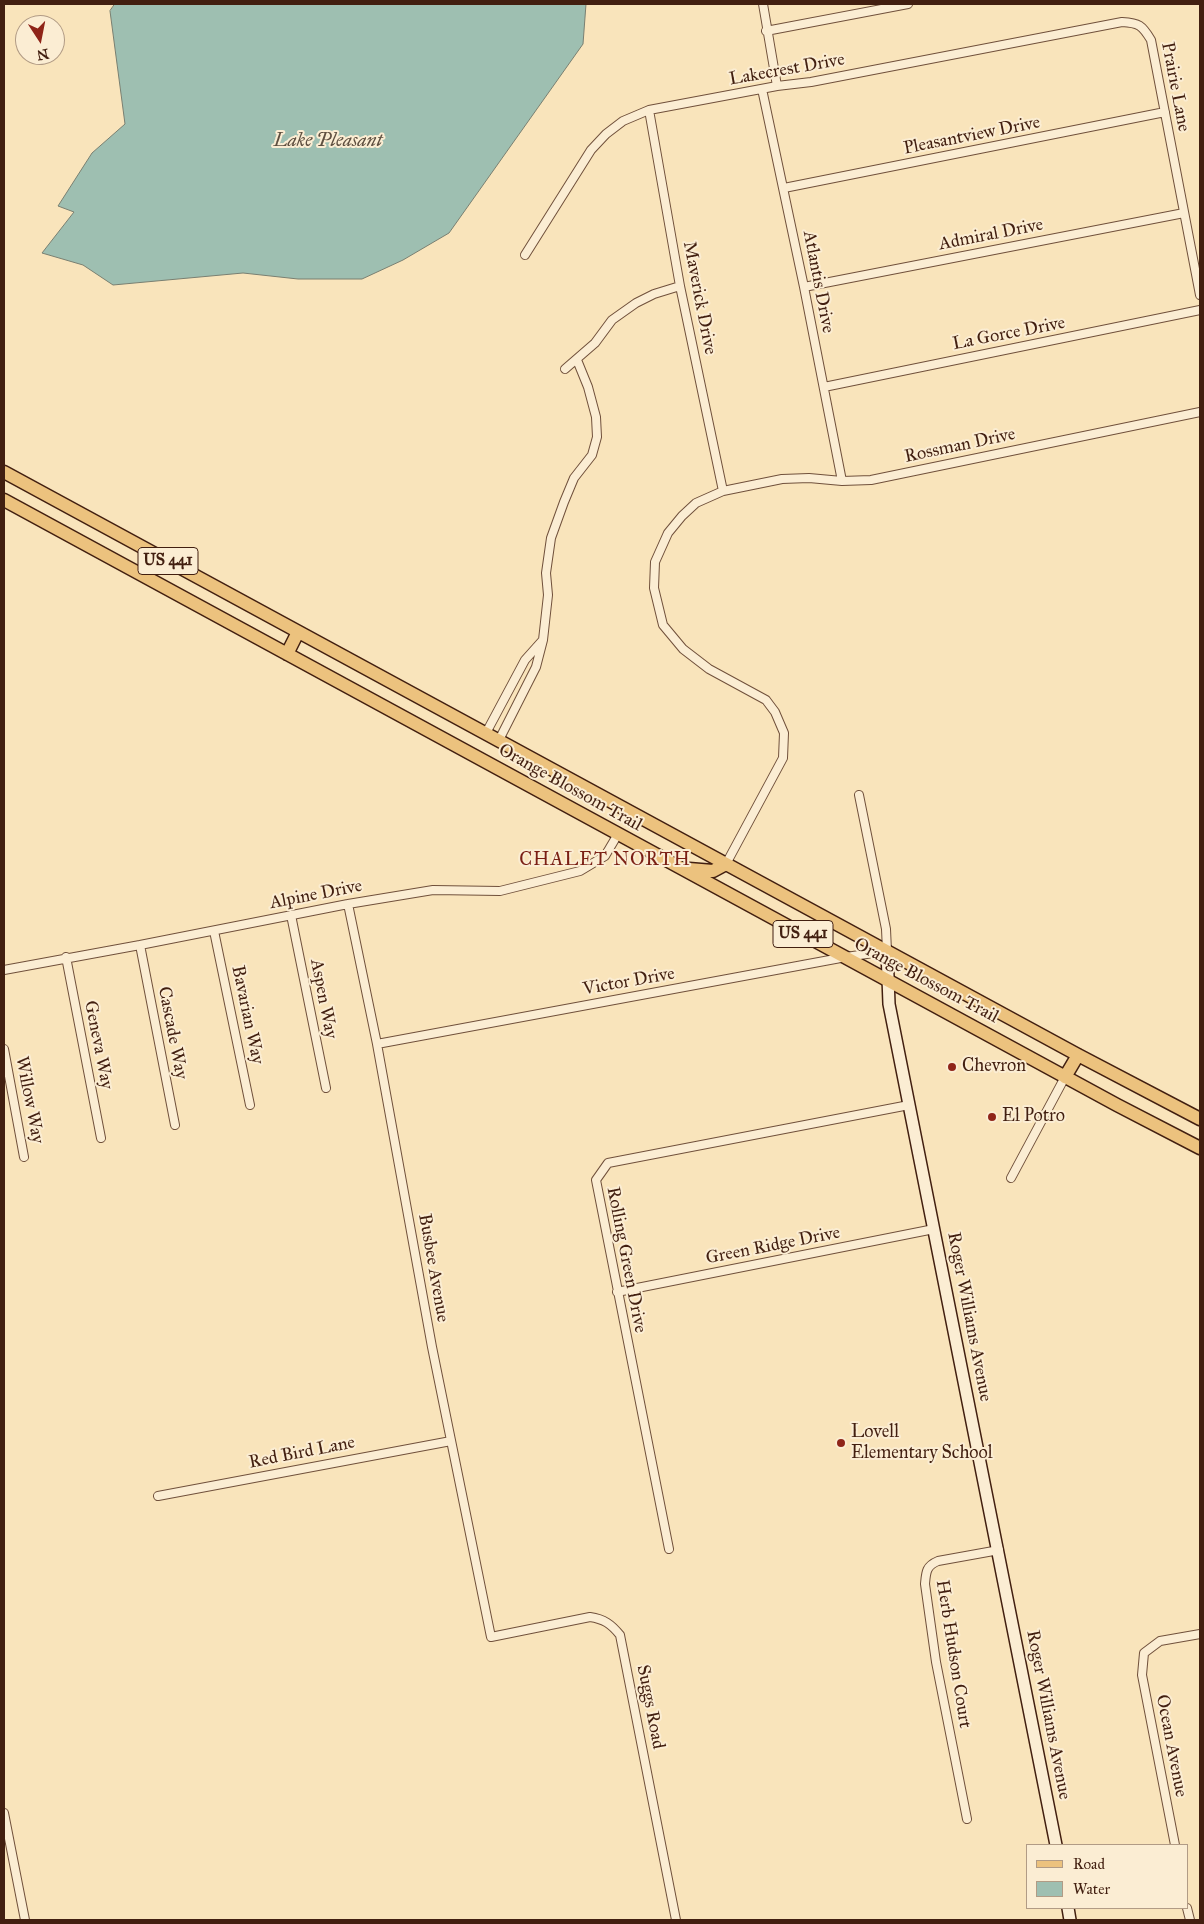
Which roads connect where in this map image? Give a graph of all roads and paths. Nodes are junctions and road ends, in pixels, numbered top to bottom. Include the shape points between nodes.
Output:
1 (763, 4) edge
2 (908, 4) edge
3 (1122, 22) joint
4 (766, 31) junction
5 (777, 86) junction
6 (762, 89) junction
7 (649, 110) junction
8 (1165, 112) junction
9 (784, 188) junction
10 (1184, 213) junction
11 (525, 255) dead end
12 (680, 286) junction
13 (804, 286) junction
14 (1200, 295) edge
15 (1200, 310) edge
16 (577, 360) junction
17 (565, 370) dead end
18 (824, 387) junction
19 (1200, 412) edge
20 (4, 472) edge
21 (842, 481) junction
22 (723, 491) junction
23 (4, 500) edge
24 (298, 632) junction
25 (543, 640) junction
26 (286, 654) junction
27 (486, 733) junction
28 (499, 740) junction
29 (859, 795) dead end
30 (618, 834) junction
31 (726, 864) junction
32 (681, 868) junction
33 (348, 904) junction
34 (291, 915) junction
35 (214, 931) junction
36 (140, 945) junction
37 (887, 951) junction
38 (66, 957) junction
39 (846, 957) junction
40 (4, 970) edge
41 (888, 980) junction
42 (377, 1044) junction
43 (4, 1048) edge
44 (1078, 1055) junction
45 (1066, 1076) junction
46 (326, 1088) dead end
47 (250, 1105) dead end
48 (909, 1105) junction
49 (1200, 1119) edge
50 (175, 1125) dead end
51 (100, 1138) dead end
52 (1200, 1148) edge
53 (24, 1157) dead end
54 (1010, 1178) dead end
55 (934, 1229) junction
56 (617, 1292) junction
57 (451, 1441) junction
58 (158, 1496) dead end
59 (669, 1549) dead end
60 (999, 1550) junction
61 (1200, 1634) edge
62 (490, 1637) joint
63 (4, 1813) edge
64 (966, 1819) dead end
65 (1056, 1844) edge
66 (1175, 1844) edge
67 (25, 1920) edge
68 (676, 1920) edge

1 - 4 street
2 - 4 street
3 - 5 street, Lakecrest Drive
3 - 8 street, Prairie Lane via 1136,22 1151,40
4 - 5 street
5 - 6 street, Lakecrest Drive
6 - 7 street, Lakecrest Drive
6 - 9 street, Atlantis Drive
7 - 11 street, Lakecrest Drive via 623,121 591,150
7 - 12 street, Maverick Drive
8 - 9 street, Pleasantview Drive
8 - 10 street, Prairie Lane
9 - 13 street, Atlantis Drive
10 - 13 street, Admiral Drive
10 - 14 street, Prairie Lane
12 - 16 street via 636,303 612,320
12 - 22 street, Maverick Drive
13 - 18 street, Atlantis Drive
15 - 18 street, La Gorce Drive
16 - 17 street
16 - 25 street via 596,417 597,437 592,455 574,478 551,538
18 - 21 street, Atlantis Drive
19 - 21 street, Rossman Drive via 871,480
20 - 24 main road, Orange Blossom Trail / US 441
21 - 22 street, Rossman Drive via 782,479
22 - 31 street, Rossman Drive via 696,503 668,533 655,562 654,588 663,625 683,649 709,669 766,700 782,725 783,758
23 - 26 main road, Orange Blossom Trail / US 441
24 - 26 main road
24 - 27 main road, Orange Blossom Trail / US 441
25 - 27 street via 525,660
25 - 28 street via 536,667
26 - 30 main road, Orange Blossom Trail / US 441
27 - 28 main road, Orange Blossom Trail / US 441
28 - 31 main road, Orange Blossom Trail / US 441
29 - 37 street, Roger Williams Avenue via 886,929
30 - 32 main road, Orange Blossom Trail / US 441
30 - 33 street, Alpine Drive via 605,856 580,871 500,890 433,890
31 - 32 main road via 713,871
31 - 37 main road, Orange Blossom Trail / US 441
32 - 39 main road, Orange Blossom Trail / US 441
33 - 34 street, Alpine Drive
33 - 42 street, Busbee Avenue
34 - 35 street, Alpine Drive
34 - 46 street, Aspen Way
35 - 36 street, Alpine Drive
35 - 47 street, Bavarian Way
36 - 38 street, Alpine Drive
36 - 50 street, Cascade Way
37 - 39 street, Victor Drive
37 - 41 street, Roger Williams Avenue
37 - 44 main road, Orange Blossom Trail / US 441
38 - 40 street, Alpine Drive
38 - 51 street, Geneva Way
39 - 41 main road, Orange Blossom Trail / US 441
39 - 42 street, Victor Drive
41 - 45 main road, Orange Blossom Trail / US 441
41 - 48 street, Roger Williams Avenue via 889,1004
42 - 57 street, Busbee Avenue
43 - 53 street, Willow Way
44 - 45 main road
44 - 49 main road, Orange Blossom Trail / US 441
45 - 52 main road, Orange Blossom Trail / US 441
45 - 54 street
48 - 55 street, Roger Williams Avenue
48 - 56 street, Rolling Green Drive via 608,1163 596,1180
55 - 56 street, Green Ridge Drive
55 - 60 street, Roger Williams Avenue
56 - 59 street, Rolling Green Drive
57 - 58 street, Red Bird Lane
57 - 62 street, Busbee Avenue
60 - 64 street, Herb Hudson Court via 938,1561 930,1564 926,1572 936,1662
60 - 65 street, Roger Williams Avenue
61 - 66 street, Ocean Avenue via 1160,1642 1144,1653 1142,1675
62 - 68 street, Suggs Road via 590,1617 612,1625 620,1635
63 - 67 street

